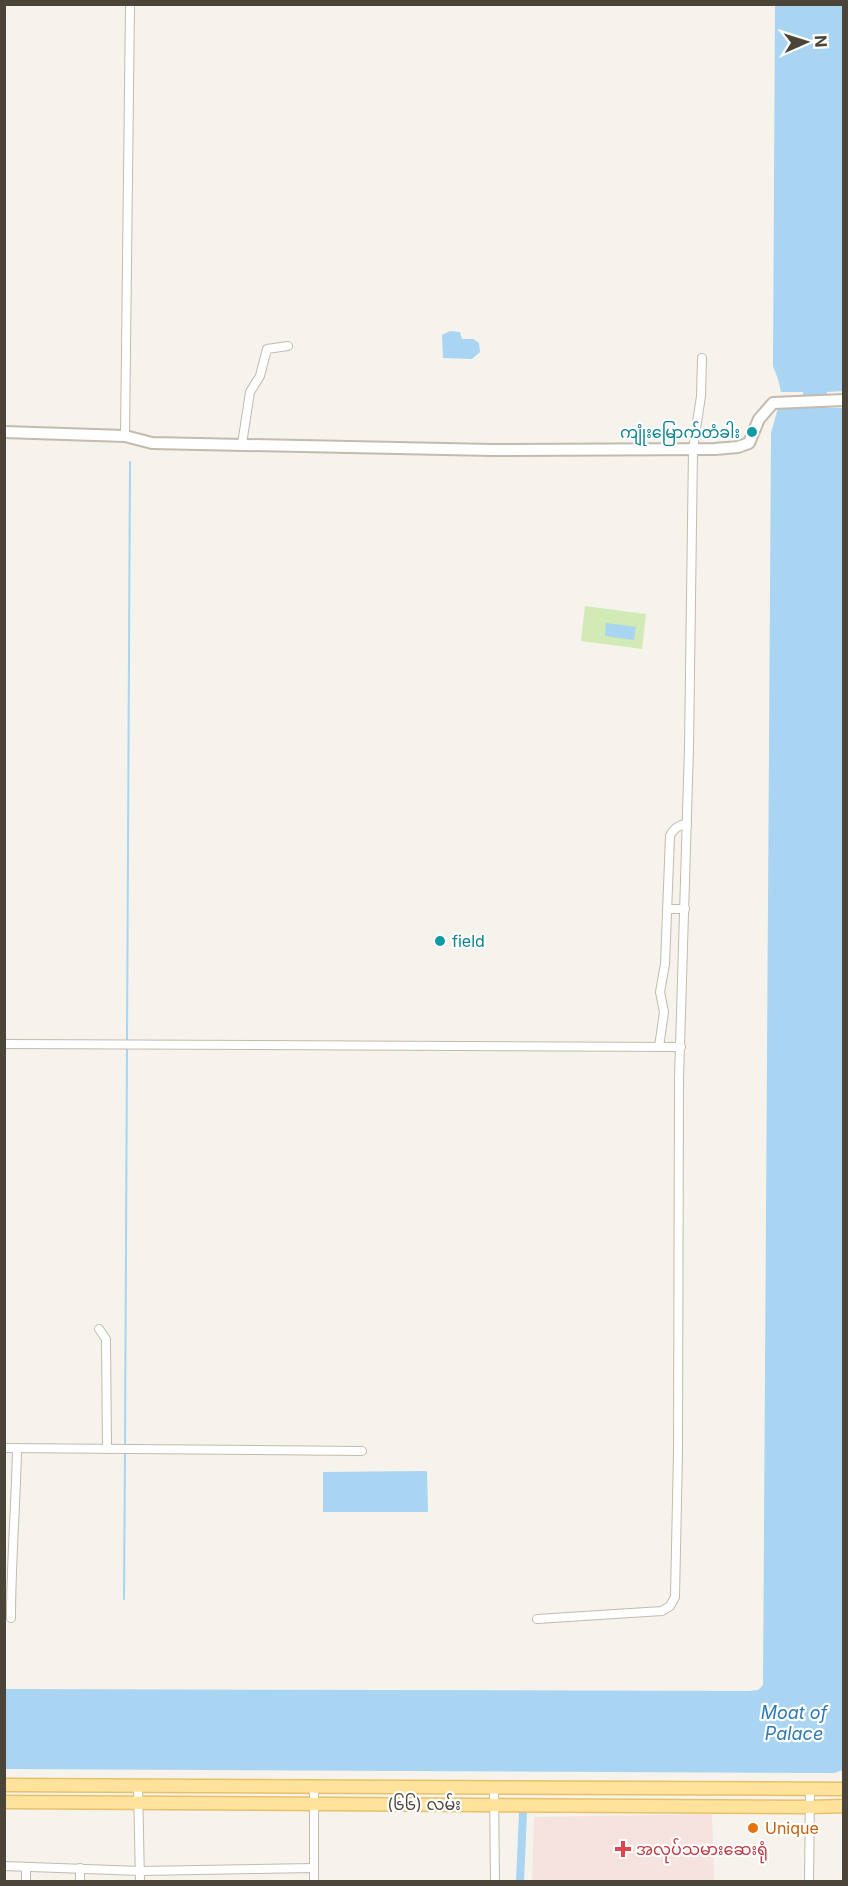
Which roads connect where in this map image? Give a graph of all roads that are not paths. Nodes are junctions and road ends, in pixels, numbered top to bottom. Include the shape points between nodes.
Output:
1 (130, 4) edge
2 (288, 346) dead end
3 (702, 358) dead end
4 (843, 400) edge
5 (4, 432) edge
6 (125, 436) junction
7 (242, 444) junction
8 (693, 449) junction
9 (687, 824) junction
10 (667, 909) junction
11 (685, 909) junction
12 (4, 1044) edge
13 (659, 1047) junction
14 (681, 1047) junction
15 (99, 1329) dead end
16 (4, 1448) edge
17 (17, 1448) junction
18 (107, 1449) junction
19 (362, 1451) dead end
20 (11, 1618) dead end
21 (537, 1619) dead end
22 (4, 1785) edge
23 (138, 1786) junction
24 (314, 1786) junction
25 (494, 1788) junction
26 (843, 1789) edge
27 (810, 1790) junction
28 (4, 1802) edge
29 (138, 1802) junction
30 (314, 1803) junction
31 (494, 1804) junction
32 (843, 1806) edge
33 (810, 1807) junction
34 (4, 1866) edge
35 (26, 1868) junction
36 (80, 1868) junction
37 (314, 1868) junction
38 (140, 1871) junction
39 (26, 1881) edge
40 (80, 1881) edge
41 (140, 1881) edge
42 (314, 1881) edge
43 (495, 1881) edge
44 (809, 1881) edge

1 - 6 street
2 - 7 street via 267,349 260,376 250,392
3 - 8 street
4 - 8 street via 776,402 764,412 747,445
5 - 6 street
6 - 7 street via 152,443
7 - 8 street via 494,450
8 - 9 street
9 - 10 street via 670,836
9 - 11 street
10 - 11 street
10 - 13 street
11 - 14 street
12 - 13 street
13 - 14 street
14 - 21 street via 675,1597 662,1611
15 - 18 street via 106,1339
16 - 17 street
17 - 18 street
17 - 20 street
18 - 19 street
22 - 23 main road, (၆၆) လမ်း
23 - 24 main road, (၆၆) လမ်း
23 - 29 street
24 - 25 main road, (၆၆) လမ်း
24 - 30 street
25 - 27 main road, (၆၆) လမ်း
25 - 31 street
26 - 27 main road, (၆၆) လမ်း
27 - 33 street
28 - 29 main road, (၆၆) လမ်း
29 - 30 main road, (၆၆) လမ်း
29 - 38 street
30 - 31 main road, (၆၆) လမ်း
30 - 37 street
31 - 33 main road, (၆၆) လမ်း
31 - 43 street
32 - 33 main road, (၆၆) လမ်း
33 - 44 street
34 - 35 street
35 - 36 street
35 - 39 street
36 - 38 street
36 - 40 street
37 - 38 street
37 - 42 street
38 - 41 street

